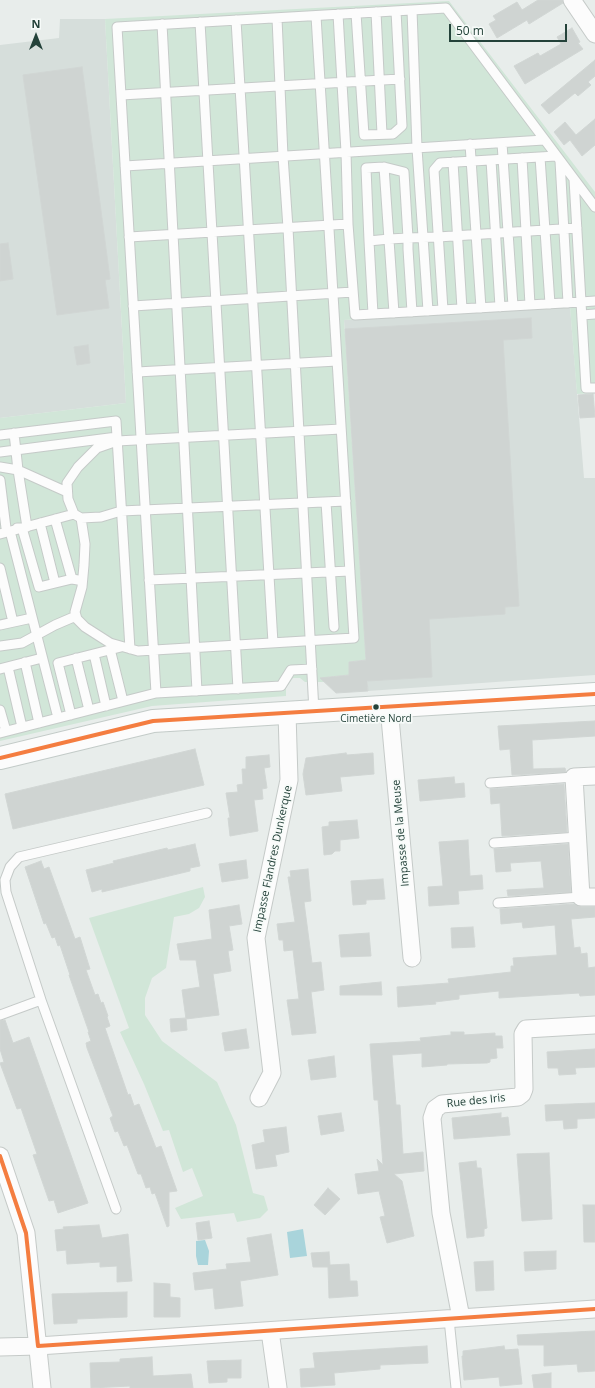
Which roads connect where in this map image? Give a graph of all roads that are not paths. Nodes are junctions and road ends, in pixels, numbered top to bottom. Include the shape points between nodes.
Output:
1 (572, 0) edge
2 (412, 10) junction
3 (396, 11) junction
4 (376, 12) junction
5 (356, 13) junction
6 (338, 14) junction
7 (316, 16) junction
8 (277, 18) junction
9 (236, 20) junction
10 (200, 22) junction
11 (162, 24) junction
12 (595, 34) edge
13 (400, 79) junction
14 (379, 80) junction
15 (360, 81) junction
16 (342, 82) junction
17 (320, 84) junction
18 (281, 86) junction
19 (240, 88) junction
20 (204, 90) junction
21 (166, 92) junction
22 (121, 95) junction
23 (382, 134) junction
24 (544, 140) junction
25 (502, 143) junction
26 (470, 144) junction
27 (417, 148) junction
28 (346, 152) junction
29 (324, 153) junction
30 (283, 156) junction
31 (540, 157) junction
32 (244, 158) junction
33 (522, 158) junction
34 (558, 158) junction
35 (503, 159) junction
36 (208, 160) junction
37 (490, 160) junction
38 (471, 161) junction
39 (453, 162) junction
40 (169, 163) junction
41 (125, 166) junction
42 (384, 167) junction
43 (574, 179) junction
44 (595, 207) edge
45 (348, 224) junction
46 (329, 226) junction
47 (288, 228) junction
48 (577, 228) junction
49 (564, 229) junction
50 (248, 230) junction
51 (545, 230) junction
52 (212, 232) junction
53 (526, 232) junction
54 (495, 233) junction
55 (508, 233) junction
56 (476, 234) junction
57 (173, 235) junction
58 (458, 236) junction
59 (129, 237) junction
60 (438, 237) junction
61 (408, 238) junction
62 (423, 238) junction
63 (389, 239) junction
64 (369, 241) junction
65 (354, 292) junction
66 (333, 293) junction
67 (292, 297) junction
68 (252, 299) junction
69 (216, 301) junction
70 (595, 301) edge
71 (568, 302) junction
72 (582, 302) junction
73 (177, 303) junction
74 (550, 304) junction
75 (530, 305) junction
76 (133, 306) junction
77 (513, 306) junction
78 (500, 307) junction
79 (481, 308) junction
80 (462, 309) junction
81 (443, 310) junction
82 (428, 311) junction
83 (412, 312) junction
84 (394, 313) junction
85 (373, 314) junction
86 (595, 314) edge
87 (582, 315) junction
88 (337, 361) junction
89 (295, 363) junction
90 (256, 365) junction
91 (220, 367) junction
92 (180, 369) junction
93 (137, 372) junction
94 (595, 388) edge
95 (341, 429) junction
96 (299, 431) junction
97 (14, 434) junction
98 (260, 434) junction
99 (0, 435) edge
100 (223, 435) junction
101 (184, 437) junction
102 (117, 439) junction
103 (141, 440) junction
104 (16, 450) junction
105 (0, 452) edge
106 (0, 467) edge
107 (18, 470) junction
108 (0, 480) edge
109 (67, 492) junction
110 (346, 501) junction
111 (326, 502) junction
112 (303, 503) junction
113 (264, 505) junction
114 (227, 506) junction
115 (187, 508) junction
116 (145, 510) junction
117 (121, 511) junction
118 (78, 516) junction
119 (55, 519) junction
120 (40, 523) junction
121 (25, 527) junction
122 (4, 530) edge
123 (0, 568) edge
124 (350, 571) junction
125 (331, 572) junction
126 (306, 573) junction
127 (269, 574) junction
128 (232, 576) junction
129 (191, 578) junction
130 (72, 579) junction
131 (149, 580) junction
132 (83, 581) junction
133 (54, 583) junction
134 (76, 616) junction
135 (32, 618) junction
136 (13, 622) junction
137 (0, 626) edge
138 (334, 626) dead end
139 (36, 635) junction
140 (310, 641) junction
141 (273, 643) junction
142 (235, 645) junction
143 (0, 646) edge
144 (126, 647) junction
145 (195, 648) junction
146 (110, 649) junction
147 (153, 650) junction
148 (94, 654) junction
149 (42, 658) junction
150 (76, 658) junction
151 (25, 662) junction
152 (4, 668) edge
153 (312, 669) junction
154 (238, 689) junction
155 (197, 691) junction
156 (156, 693) junction
157 (595, 694) edge
158 (123, 701) junction
159 (106, 706) junction
160 (389, 707) junction
161 (0, 710) edge
162 (89, 710) junction
163 (314, 712) junction
164 (287, 713) junction
165 (71, 715) junction
166 (58, 718) junction
167 (39, 722) junction
168 (22, 727) junction
169 (3, 732) edge
170 (0, 758) edge
171 (595, 776) edge
172 (574, 777) junction
173 (490, 783) dead end
174 (207, 813) dead end
175 (578, 837) junction
176 (494, 843) dead end
177 (588, 897) edge
178 (498, 903) dead end
179 (412, 958) dead end
180 (41, 1000) junction
181 (0, 1015) edge
182 (595, 1025) edge
183 (259, 1098) dead end
184 (0, 1156) edge
185 (116, 1209) dead end
186 (595, 1309) edge
187 (455, 1318) junction
188 (270, 1331) junction
189 (38, 1346) junction
190 (0, 1347) edge
191 (42, 1388) edge
192 (278, 1388) edge
193 (456, 1388) edge

1 - 12 street
2 - 3 lane
2 - 24 lane via 446,8
2 - 27 lane
3 - 4 lane
3 - 13 lane
4 - 5 lane
4 - 14 lane
5 - 6 lane
5 - 15 lane
6 - 7 lane
6 - 16 lane
7 - 8 lane
7 - 17 lane
8 - 9 lane
8 - 18 lane
9 - 10 lane
9 - 19 lane
10 - 11 lane
10 - 20 lane
11 - 21 lane
11 - 22 lane via 117,27
13 - 14 lane
13 - 23 lane via 402,126 393,134
14 - 15 lane
14 - 23 lane
15 - 16 lane
15 - 23 lane via 364,135
16 - 17 lane
16 - 28 lane
17 - 18 lane
17 - 29 lane
18 - 19 lane
18 - 30 lane
19 - 20 lane
19 - 32 lane
20 - 21 lane
20 - 36 lane
21 - 22 lane
21 - 40 lane
22 - 41 lane
24 - 25 lane
24 - 34 lane
25 - 26 lane
25 - 35 lane
26 - 27 lane
26 - 38 lane
27 - 28 lane
27 - 62 lane
28 - 29 lane
28 - 45 lane
29 - 30 lane
29 - 46 lane
30 - 32 lane
30 - 47 lane
31 - 33 lane
31 - 34 lane
31 - 51 lane
32 - 36 lane
32 - 50 lane
33 - 35 lane
33 - 53 lane
34 - 43 lane
34 - 49 lane
35 - 37 lane
35 - 55 lane
36 - 40 lane
36 - 52 lane
37 - 38 lane
37 - 54 lane
38 - 39 lane
38 - 56 lane
39 - 58 lane
39 - 60 lane via 440,163 434,170
40 - 41 lane
40 - 57 lane
41 - 59 lane
42 - 61 lane via 404,172
42 - 63 lane
42 - 64 lane via 366,168
43 - 44 lane
43 - 48 lane
45 - 46 lane
45 - 65 lane
46 - 47 lane
46 - 66 lane
47 - 50 lane
47 - 67 lane
48 - 49 lane
48 - 72 lane
49 - 51 lane
49 - 71 lane
50 - 52 lane
50 - 68 lane
51 - 53 lane
51 - 74 lane
52 - 57 lane
52 - 69 lane
53 - 55 lane
53 - 75 lane
54 - 55 lane
54 - 56 lane
54 - 78 lane
55 - 77 lane
56 - 58 lane
56 - 79 lane
57 - 59 lane
57 - 73 lane
58 - 60 lane
58 - 80 lane
59 - 76 lane
60 - 62 lane
60 - 81 lane
61 - 62 lane
61 - 63 lane
61 - 83 lane
62 - 82 lane
63 - 64 lane
63 - 84 lane
64 - 85 lane
65 - 66 lane
65 - 85 lane via 355,315
66 - 67 lane
66 - 88 lane
67 - 68 lane
67 - 89 lane
68 - 69 lane
68 - 90 lane
69 - 73 lane
69 - 91 lane
70 - 72 lane
71 - 72 lane
71 - 74 lane
72 - 87 lane
73 - 76 lane
73 - 92 lane
74 - 75 lane
75 - 77 lane
76 - 93 lane
77 - 78 lane
78 - 79 lane
79 - 80 lane
80 - 81 lane
81 - 82 lane
82 - 83 lane
83 - 84 lane
84 - 85 lane
86 - 87 lane
87 - 94 lane via 586,388
88 - 89 lane
88 - 95 lane
89 - 90 lane
89 - 96 lane
90 - 91 lane
90 - 98 lane
91 - 92 lane
91 - 100 lane
92 - 93 lane
92 - 101 lane
93 - 103 lane
95 - 96 lane
95 - 110 lane
96 - 98 lane
96 - 112 lane
97 - 99 lane
97 - 102 lane via 116,421
97 - 104 lane
98 - 100 lane
98 - 113 lane
100 - 101 lane
100 - 114 lane
101 - 103 lane
101 - 115 lane
102 - 103 lane
102 - 104 lane
102 - 109 lane via 97,448 78,467 67,484
102 - 117 lane
103 - 116 lane
104 - 105 lane
104 - 107 lane
106 - 107 lane
107 - 109 lane
107 - 121 lane
108 - 122 lane
109 - 118 lane via 68,499
110 - 111 lane
110 - 124 lane
111 - 112 lane
111 - 125 lane
112 - 113 lane
112 - 126 lane
113 - 114 lane
113 - 127 lane
114 - 115 lane
114 - 128 lane
115 - 116 lane
115 - 129 lane
116 - 117 lane
116 - 131 lane
117 - 118 lane via 101,517
117 - 144 lane
118 - 119 lane
118 - 132 lane via 85,544
119 - 120 lane
119 - 130 lane
120 - 121 lane
120 - 133 lane
121 - 122 lane
121 - 133 lane via 39,587
122 - 135 lane
123 - 136 lane
124 - 125 lane
124 - 140 lane via 354,638
125 - 126 lane
125 - 138 lane
126 - 127 lane
126 - 140 lane
127 - 128 lane
127 - 141 lane
128 - 129 lane
128 - 142 lane
129 - 131 lane
129 - 145 lane
130 - 132 lane
130 - 133 lane
131 - 147 lane
132 - 134 lane via 74,612
134 - 139 lane
134 - 144 lane via 84,627 110,643
135 - 136 lane
135 - 139 lane
136 - 137 lane
139 - 143 lane via 22,643
139 - 149 lane
140 - 141 lane
140 - 153 lane
141 - 142 lane
142 - 145 lane
142 - 154 lane
144 - 146 lane
144 - 147 lane via 138,651
145 - 147 lane
145 - 155 lane
146 - 148 lane
146 - 158 lane
147 - 156 lane
148 - 150 lane
148 - 159 lane
149 - 151 lane
149 - 166 lane
150 - 162 lane
150 - 165 lane via 58,663
151 - 152 lane
151 - 167 lane
152 - 168 lane
153 - 154 lane via 291,670 281,686
153 - 163 lane
154 - 155 lane
155 - 156 lane
156 - 158 lane
157 - 160 main road
158 - 159 lane
159 - 162 lane
160 - 163 main road
160 - 179 street, Impasse de la Meuse
161 - 169 lane
162 - 165 lane
163 - 164 main road
164 - 170 main road via 153,722
164 - 183 street, Impasse Flandres Dunkerque via 290,780 256,938 272,1073
165 - 166 lane
166 - 167 lane
167 - 168 lane
168 - 169 lane
171 - 172 street
172 - 173 lane
172 - 175 street
174 - 180 lane via 19,857 10,867 5,880 6,892
175 - 176 lane
175 - 177 street
177 - 178 lane
180 - 181 lane
180 - 185 lane
182 - 187 street, Rue des Iris via 526,1029 523,1034 522,1094 518,1097 442,1104 435,1109 432,1118 441,1213
184 - 189 street via 26,1233
186 - 187 street
187 - 188 street
187 - 193 lane
188 - 189 street
188 - 192 street
189 - 190 street
189 - 191 street

